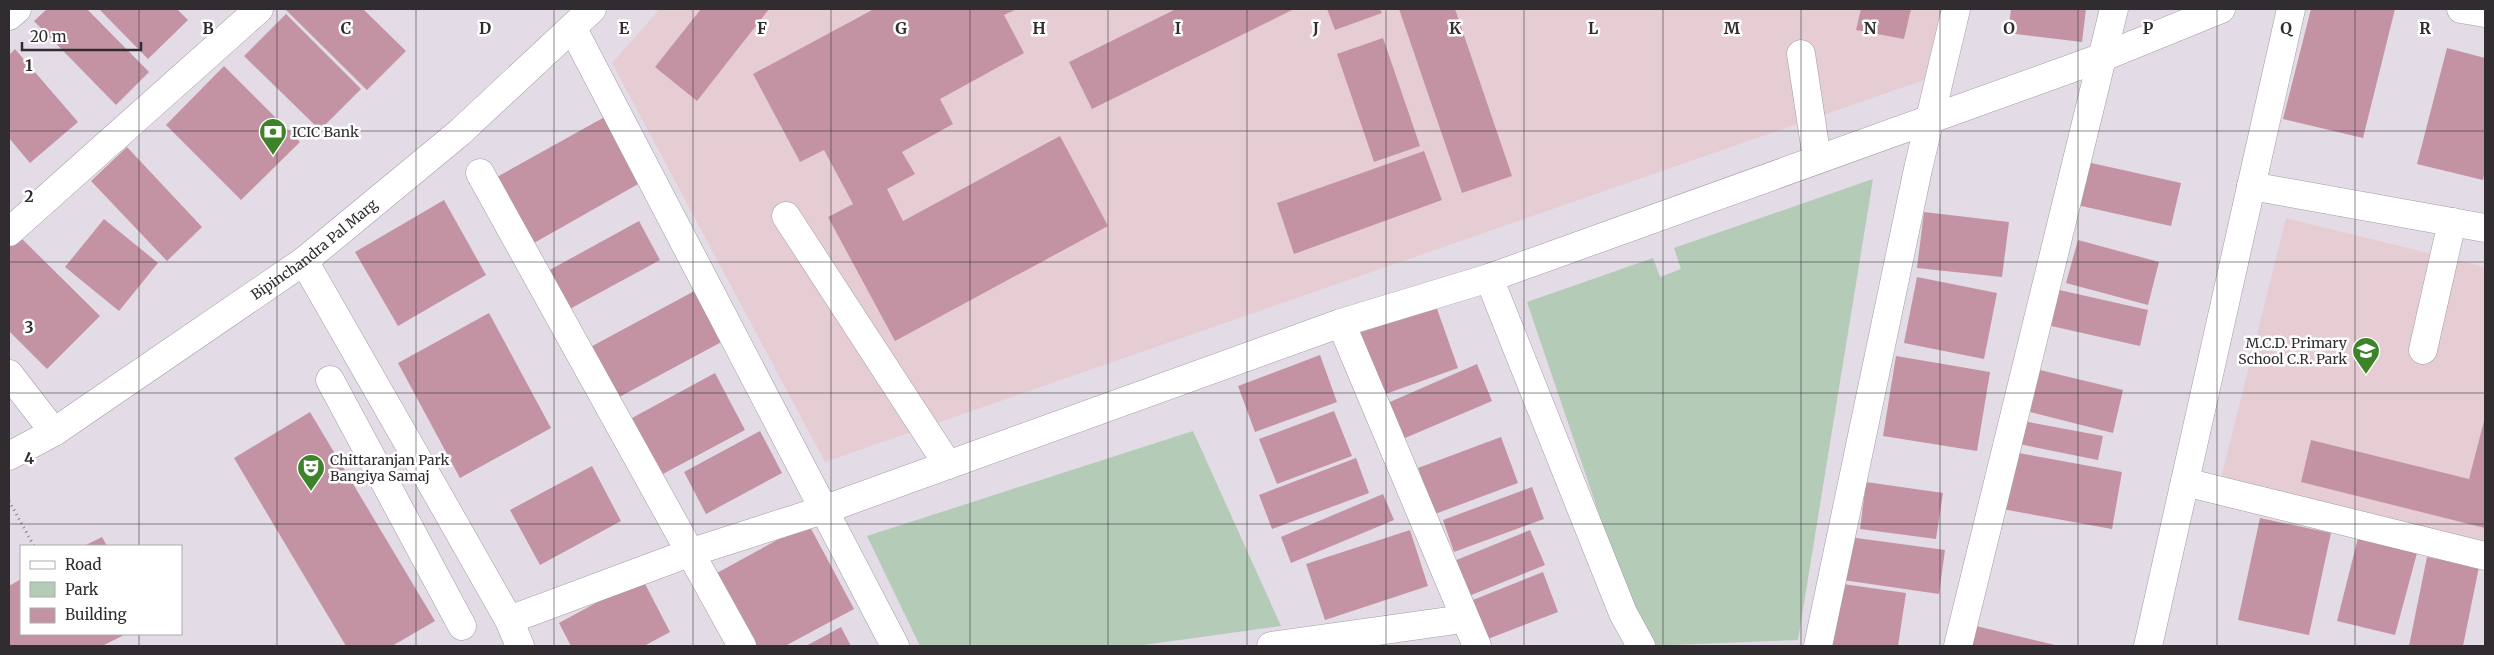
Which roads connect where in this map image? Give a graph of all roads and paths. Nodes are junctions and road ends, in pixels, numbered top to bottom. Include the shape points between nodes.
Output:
1 (17, 9) edge
2 (259, 9) edge
3 (592, 9) edge
4 (1956, 9) edge
5 (2114, 9) edge
6 (2221, 9) edge
7 (2291, 9) edge
8 (2461, 9) edge
9 (2485, 13) edge
10 (9, 16) edge
11 (573, 29) junction
12 (1801, 54) dead end
13 (2104, 56) junction
14 (1929, 119) junction
15 (1817, 159) junction
16 (480, 173) dead end
17 (2251, 186) junction
18 (786, 216) dead end
19 (2452, 222) junction
20 (2485, 228) edge
21 (9, 232) edge
22 (304, 261) junction
23 (1489, 278) junction
24 (1341, 324) junction
25 (2423, 350) dead end
26 (9, 374) edge
27 (330, 380) dead end
28 (54, 432) junction
29 (9, 456) edge
30 (948, 465) junction
31 (2185, 482) junction
32 (9, 501) edge
33 (442, 502) junction
34 (823, 510) junction
35 (406, 521) junction
36 (33, 545) edge
37 (688, 553) junction
38 (2485, 556) edge
39 (1463, 619) junction
40 (509, 620) junction
41 (462, 626) dead end
42 (520, 646) edge
43 (742, 646) edge
44 (895, 646) edge
45 (1271, 646) edge
46 (1476, 646) edge
47 (1641, 646) edge
48 (1818, 646) edge
49 (1958, 646) edge
50 (2151, 646) edge

1 - 10 street
2 - 21 street
3 - 11 street, Bipinchandra Pal Marg
4 - 14 street
5 - 13 street
6 - 13 street
7 - 17 street
8 - 9 street
11 - 22 street, Bipinchandra Pal Marg via 459,133
11 - 34 street
12 - 15 street
13 - 14 street
13 - 49 street
14 - 15 street
14 - 48 street
15 - 23 street
16 - 37 street
17 - 19 street
17 - 31 street
18 - 30 street
19 - 20 street
19 - 25 street
22 - 28 street, Bipinchandra Pal Marg
22 - 33 street
23 - 24 street
23 - 47 street via 1623,613
24 - 30 street
24 - 39 street
26 - 28 street
27 - 35 street
28 - 29 street, Bipinchandra Pal Marg
30 - 34 street
31 - 38 street
31 - 50 street
32 - 36 path
33 - 35 street
33 - 40 street
34 - 37 street
34 - 44 street
35 - 41 street
37 - 40 street
37 - 43 street
39 - 45 street
39 - 46 street
40 - 42 street

